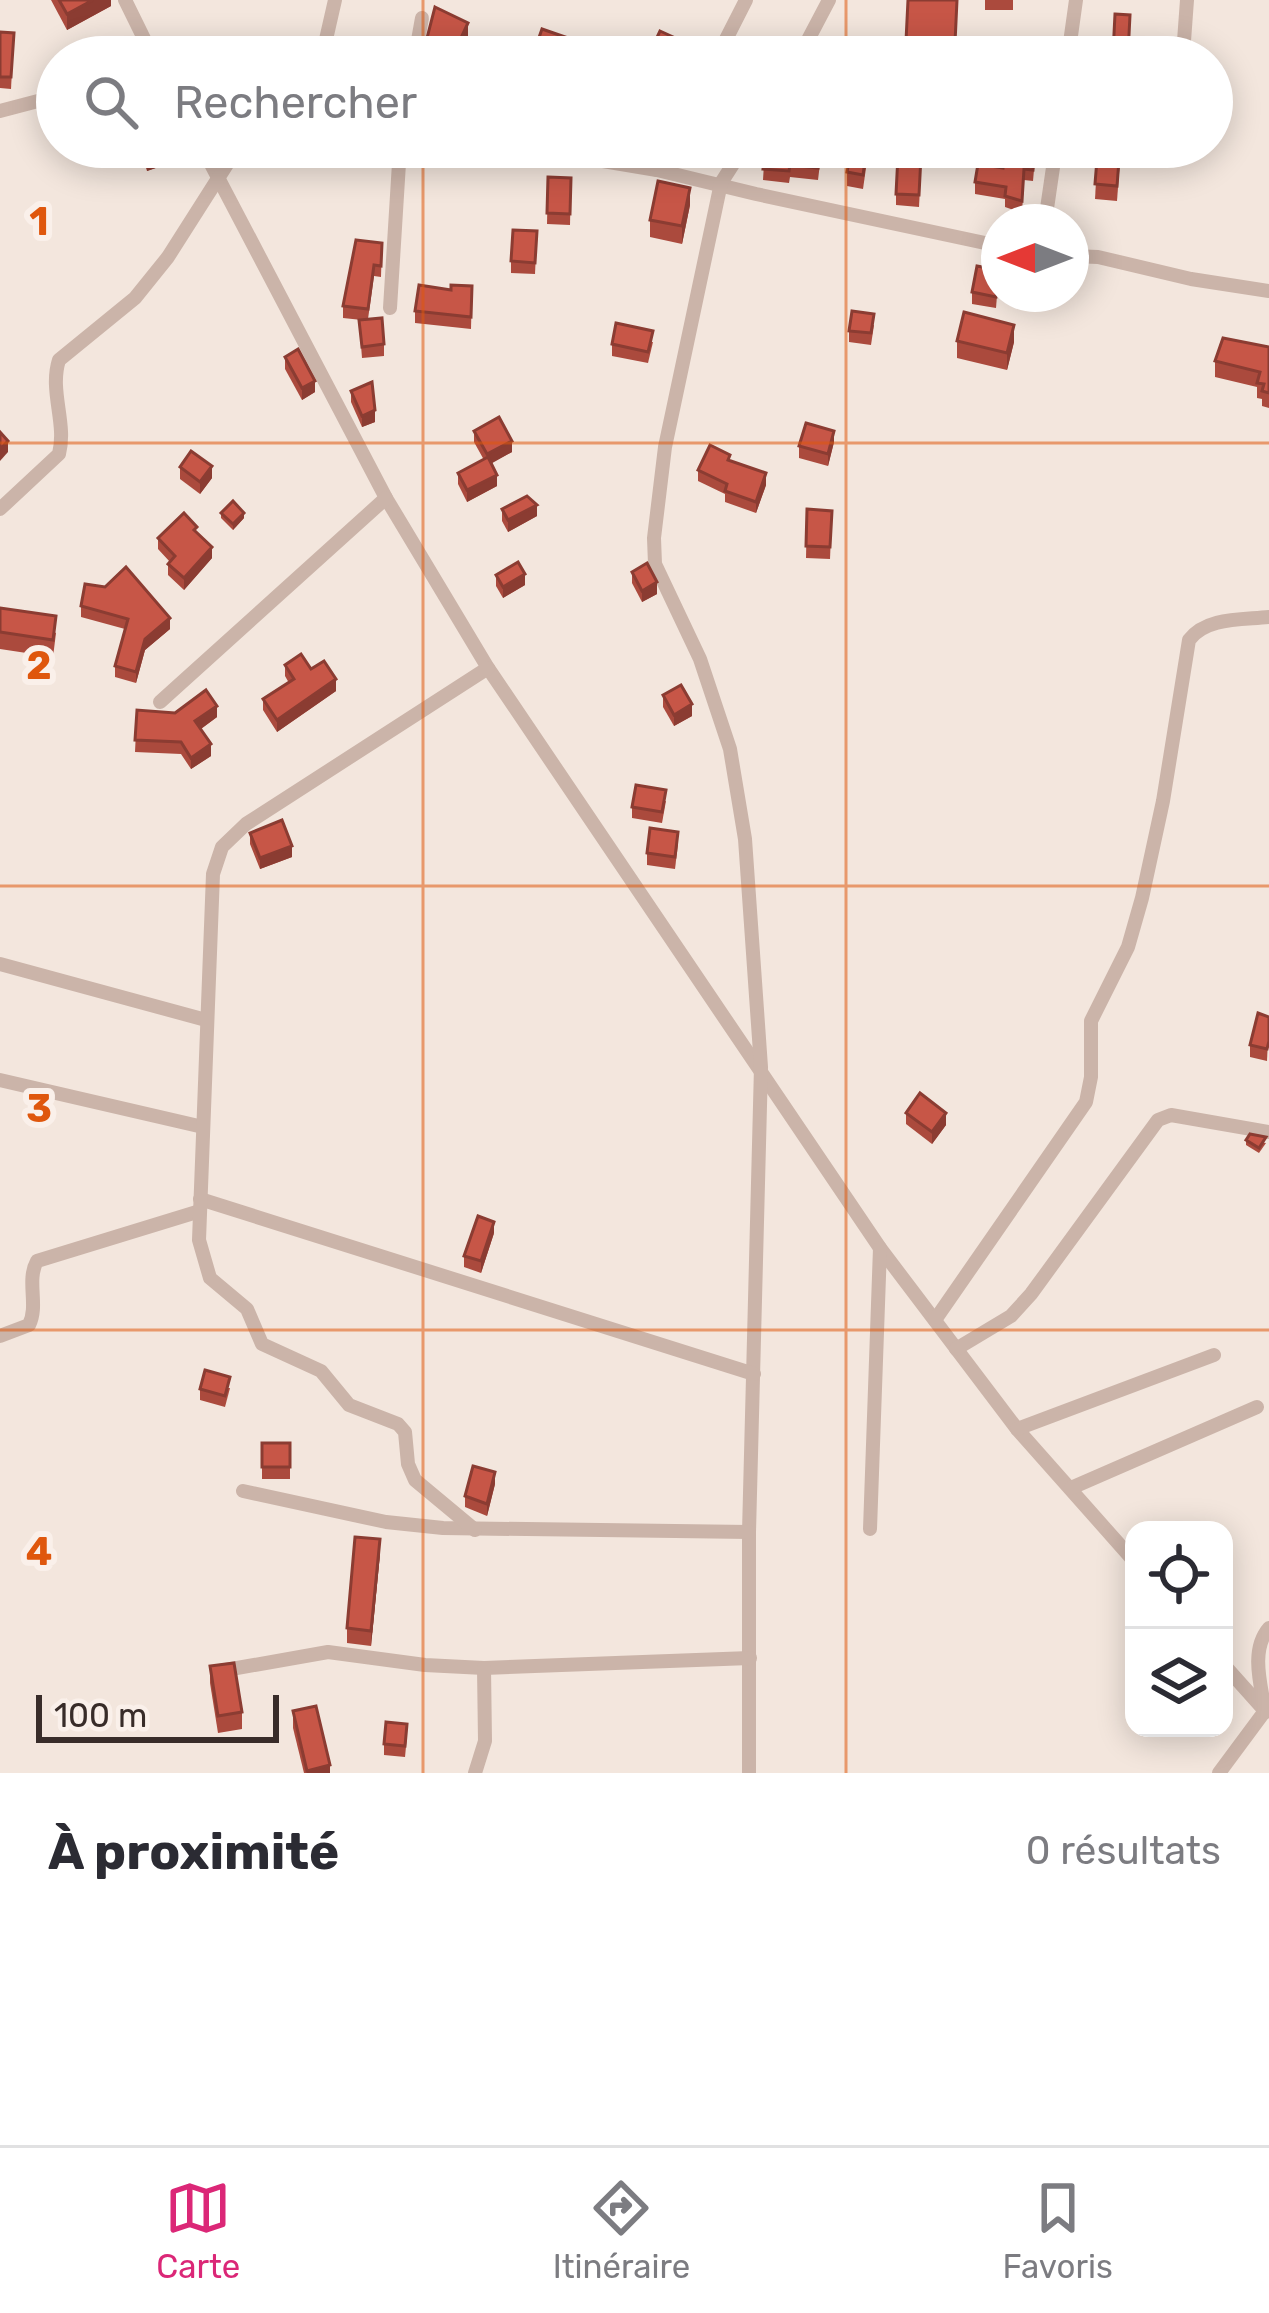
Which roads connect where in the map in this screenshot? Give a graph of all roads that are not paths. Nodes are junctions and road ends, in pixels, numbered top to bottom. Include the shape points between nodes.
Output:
1 (125, 0) edge
2 (335, 0) edge
3 (746, 0) edge
4 (829, 0) edge
5 (1076, 0) edge
6 (1187, 0) edge
7 (422, 18) dead end
8 (143, 36) edge
9 (327, 36) edge
10 (419, 36) edge
11 (728, 36) edge
12 (810, 36) edge
13 (1071, 36) edge
14 (1184, 36) edge
15 (36, 102) edge
16 (0, 111) edge
17 (212, 168) edge
18 (226, 168) edge
19 (399, 168) edge
20 (645, 168) edge
21 (731, 168) edge
22 (1053, 168) edge
23 (657, 170) joint
24 (218, 181) junction
25 (721, 183) junction
26 (1048, 204) edge
27 (981, 242) edge
28 (1089, 257) edge
29 (1269, 291) edge
30 (390, 308) dead end
31 (386, 498) junction
32 (0, 509) edge
33 (1269, 617) edge
34 (488, 668) junction
35 (160, 702) dead end
36 (0, 964) edge
37 (206, 1020) junction
38 (760, 1067) junction
39 (0, 1080) edge
40 (203, 1127) junction
41 (1269, 1132) edge
42 (200, 1205) junction
43 (880, 1247) junction
44 (935, 1320) junction
45 (0, 1336) edge
46 (956, 1349) junction
47 (1214, 1355) dead end
48 (754, 1373) junction
49 (1257, 1407) dead end
50 (1018, 1429) junction
51 (1071, 1488) junction
52 (243, 1491) dead end
53 (870, 1529) dead end
54 (475, 1530) junction
55 (749, 1532) junction
56 (1125, 1551) edge
57 (1269, 1628) edge
58 (749, 1658) junction
59 (484, 1668) junction
60 (220, 1671) edge
61 (1233, 1674) edge
62 (1267, 1714) edge
63 (475, 1773) edge
64 (749, 1773) edge
65 (1219, 1773) edge

1 - 8 street
2 - 9 street
3 - 11 street
4 - 12 street
5 - 13 street
6 - 14 street
7 - 10 street
15 - 16 street
17 - 24 street
18 - 24 street
19 - 30 street
20 - 23 street
21 - 25 street
22 - 26 street
23 - 25 street
24 - 31 street
24 - 32 street via 135,298 59,361 58,454
25 - 27 street
25 - 38 street via 664,447 655,564 730,748 745,839
28 - 29 street
31 - 34 street
31 - 35 street
33 - 44 street via 1209,624 1189,640 1142,898 1091,1022 1085,1102
34 - 37 street via 245,824 222,847 213,874
34 - 38 street
36 - 37 street
37 - 40 street
38 - 43 street
38 - 48 street
39 - 40 street
40 - 42 street
41 - 46 street via 1171,1115 1158,1120 1031,1294
42 - 45 street via 37,1261 29,1325
42 - 48 street
42 - 54 street via 210,1278 247,1310 262,1344 321,1371 349,1405 398,1424 415,1480
43 - 44 street
43 - 53 street
44 - 46 street
46 - 50 street
47 - 50 street
48 - 55 street
49 - 51 street
50 - 51 street
51 - 56 street
52 - 54 street via 386,1522
54 - 55 street
55 - 58 street
57 - 62 street via 1258,1649
58 - 59 street
58 - 64 street
59 - 60 street via 328,1652
59 - 63 street via 485,1741
61 - 62 street
62 - 65 street

